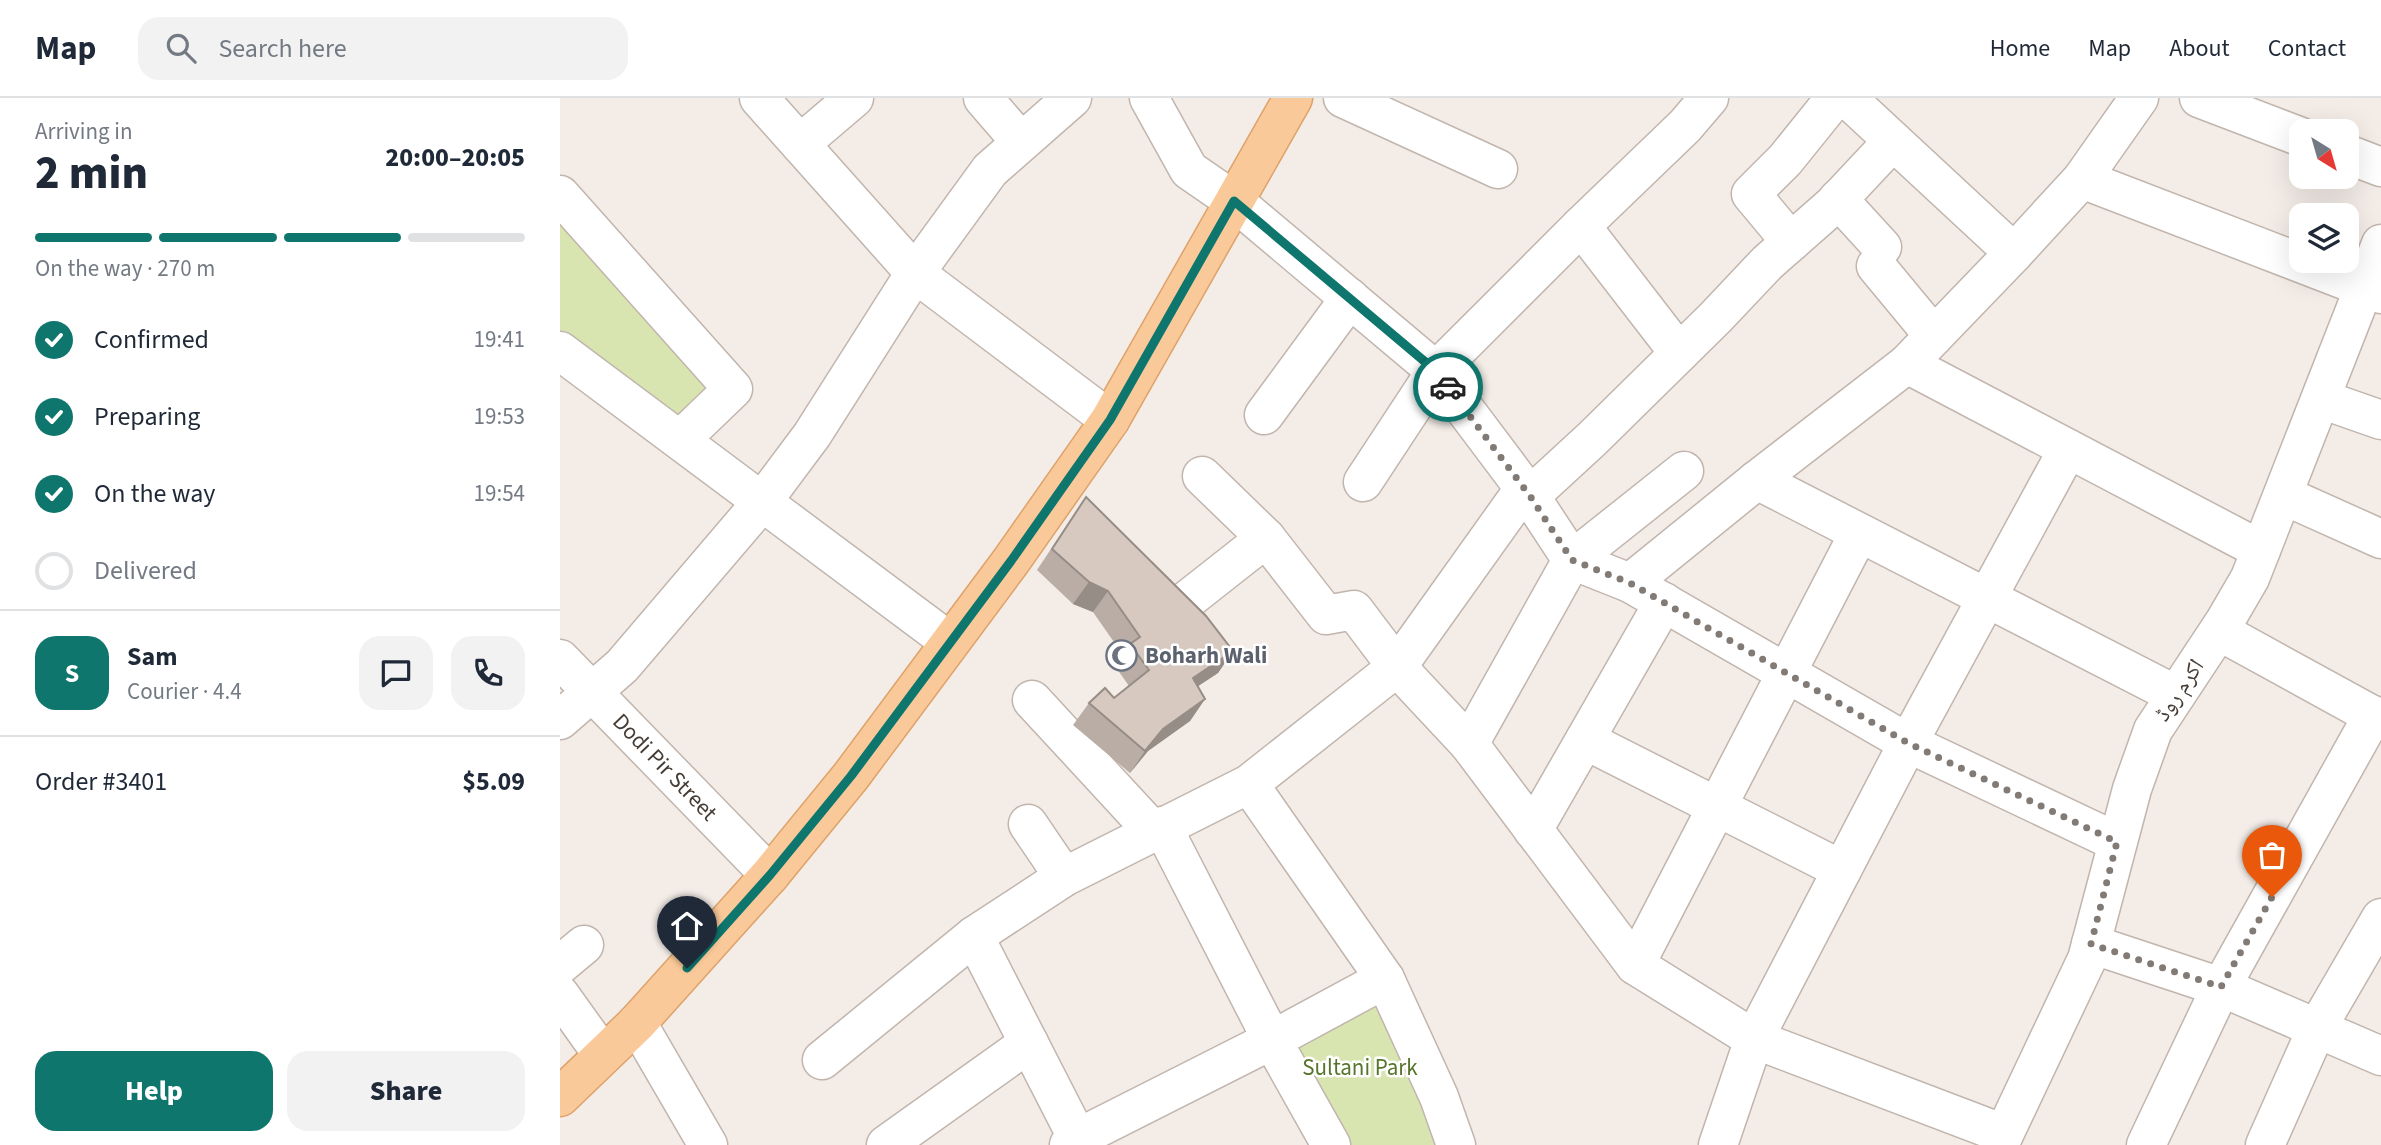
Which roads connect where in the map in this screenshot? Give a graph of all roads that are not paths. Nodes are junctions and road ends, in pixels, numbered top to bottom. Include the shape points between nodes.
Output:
1 (758, 98) edge
2 (854, 98) edge
3 (983, 98) edge
4 (1072, 98) edge
5 (1149, 98) edge
6 (1293, 98) edge
7 (1343, 98) edge
8 (1709, 98) edge
9 (1835, 98) edge
10 (1847, 98) edge
11 (2139, 98) edge
12 (2199, 98) edge
13 (2289, 132) edge
14 (1893, 141) junction
15 (1021, 142) junction
16 (800, 144) junction
17 (2359, 159) edge
18 (2381, 167) edge
19 (1498, 169) dead end
20 (2081, 179) junction
21 (560, 195) edge
22 (1838, 199) junction
23 (1234, 201) junction
24 (1581, 226) junction
25 (1791, 242) junction
26 (2381, 243) edge
27 (2014, 253) junction
28 (915, 274) junction
29 (2372, 291) edge
30 (1350, 298) junction
31 (1934, 336) junction
32 (560, 351) edge
33 (1679, 353) junction
34 (1907, 365) junction
35 (1436, 371) junction
36 (2320, 399) junction
37 (1264, 415) dead end
38 (2381, 419) edge
39 (1110, 420) junction
40 (680, 440) junction
41 (2068, 449) junction
42 (1684, 471) dead end
43 (1202, 476) dead end
44 (1757, 480) junction
45 (1363, 482) dead end
46 (1527, 492) junction
47 (2283, 495) junction
48 (762, 502) junction
49 (1859, 533) junction
50 (1266, 538) junction
51 (2381, 539) edge
52 (2261, 550) junction
53 (1572, 560) junction
54 (1630, 583) junction
55 (1988, 599) junction
56 (1664, 603) junction
57 (1172, 612) edge
58 (2219, 631) junction
59 (950, 642) junction
60 (560, 659) edge
61 (1397, 667) junction
62 (1787, 673) junction
63 (593, 691) junction
64 (2176, 695) junction
65 (1032, 700) dead end
66 (2377, 717) edge
67 (560, 720) edge
68 (1586, 740) junction
69 (1908, 743) junction
70 (1468, 744) junction
71 (1249, 784) junction
72 (1717, 807) junction
73 (1028, 824) dead end
74 (1158, 829) junction
75 (1534, 830) junction
76 (2117, 842) junction
77 (1842, 870) junction
78 (770, 875) junction
79 (1065, 877) junction
80 (2381, 918) edge
81 (974, 936) junction
82 (2091, 944) junction
83 (1636, 965) junction
84 (1385, 979) junction
85 (2221, 987) junction
86 (560, 995) edge
87 (637, 1023) junction
88 (2316, 1028) junction
89 (1755, 1039) junction
90 (1272, 1040) junction
91 (1029, 1043) junction
92 (603, 1055) junction
93 (2381, 1056) edge
94 (822, 1060) dead end
95 (560, 1097) edge
96 (2001, 1140) edge
97 (1076, 1143) edge
98 (706, 1144) edge
99 (886, 1145) edge
100 (1331, 1145) edge
101 (1456, 1145) edge
102 (1718, 1145) edge
103 (2146, 1145) edge
104 (2265, 1145) edge

1 - 16 street
2 - 16 street
3 - 15 street
4 - 15 street
5 - 23 street via 1189,170
6 - 23 main road
7 - 19 street
8 - 24 street
9 - 25 street via 1751,194
10 - 14 street
11 - 20 street
12 - 13 street
14 - 22 street
14 - 27 street
15 - 28 street via 990,170
16 - 28 street
17 - 18 street
20 - 27 street
20 - 29 street
21 - 40 street via 733,390
22 - 25 street
22 - 31 street
23 - 30 street
23 - 39 main road
24 - 33 street
24 - 35 street
25 - 33 street
26 - 29 street, اکرم روڈ
27 - 31 street
28 - 39 street
28 - 48 street via 812,435
29 - 36 street, اکرم روڈ
30 - 35 street
30 - 37 street
31 - 34 street
32 - 40 street
33 - 46 street via 1592,439
34 - 41 street
34 - 44 street
35 - 45 street
35 - 46 street
36 - 38 street
36 - 47 street, اکرم روڈ
39 - 59 main road
40 - 48 street
41 - 52 street
41 - 55 street
42 - 53 street
43 - 50 street
44 - 49 street
44 - 54 street
46 - 53 street
46 - 61 street
47 - 51 street
47 - 52 street, اکرم روڈ
48 - 59 street
48 - 63 street via 622,666
49 - 55 street
49 - 62 street
50 - 57 street
50 - 61 street via 1326,615 1354,610
52 - 58 street, اکرم روڈ
53 - 54 street
53 - 70 street
54 - 56 street
55 - 64 street
55 - 69 street
56 - 62 street
56 - 68 street
58 - 64 street, اکرم روڈ
58 - 66 street
59 - 78 main road via 851,776
60 - 63 street, Dodi Pir Street
61 - 70 street
61 - 71 street
62 - 69 street
62 - 72 street
63 - 67 street
63 - 78 street, Dodi Pir Street
64 - 76 street, اکرم روڈ via 2153,730
65 - 74 street
66 - 85 street
68 - 72 street
68 - 75 street
69 - 76 street
69 - 77 street
70 - 75 street
71 - 74 street
71 - 84 street
72 - 77 street
72 - 83 street
73 - 79 street
74 - 79 street
74 - 90 street
75 - 83 street
76 - 82 street, اکرم روڈ
77 - 89 street
78 - 87 main road
79 - 81 street
80 - 88 street
81 - 91 street
81 - 94 street
82 - 85 street
82 - 96 street, اکرم روڈ
83 - 89 street
84 - 90 street
84 - 101 street
85 - 88 street
85 - 103 street
86 - 92 street
87 - 92 main road
87 - 98 street
88 - 93 street
88 - 104 street
89 - 96 street
89 - 102 street
90 - 97 street
90 - 100 street
91 - 97 street
91 - 99 street
92 - 95 main road

